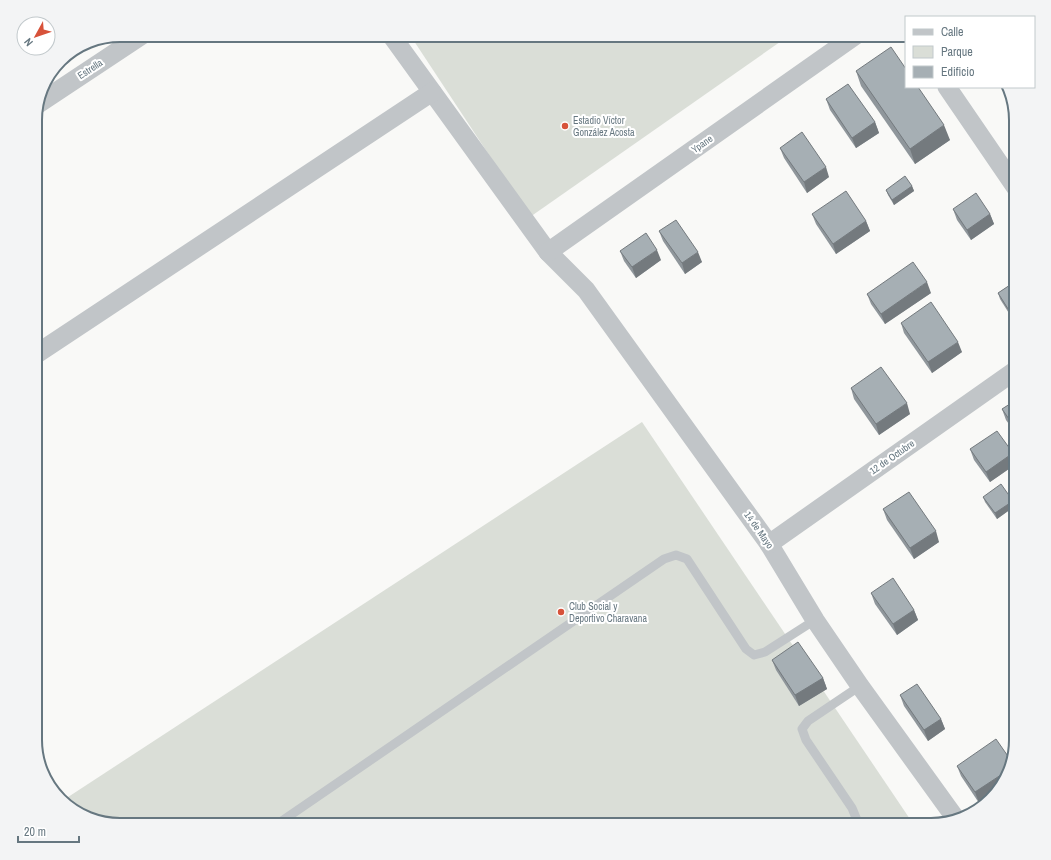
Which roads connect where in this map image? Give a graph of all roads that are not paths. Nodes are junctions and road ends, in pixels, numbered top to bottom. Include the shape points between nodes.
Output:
1 (131, 42) edge
2 (396, 42) edge
3 (846, 42) edge
4 (947, 88) edge
5 (432, 92) junction
6 (45, 99) edge
7 (1009, 178) edge
8 (548, 252) junction
9 (42, 350) edge
10 (1009, 375) edge
11 (769, 544) junction
12 (815, 620) junction
13 (860, 686) junction
14 (953, 814) edge
15 (286, 818) edge
16 (856, 818) edge

1 - 6 street, Estrella
2 - 5 street, 14 de Mayo
3 - 8 street, Ypane
4 - 7 street
5 - 8 street, 14 de Mayo
5 - 9 street
8 - 11 street, 14 de Mayo via 586,290
10 - 11 street, 12 de Octubre
11 - 12 street, 14 de Mayo
12 - 13 street, 14 de Mayo
12 - 15 lane via 765,652 754,655 746,649 687,559 676,555 664,559
13 - 14 street, 14 de Mayo
13 - 16 lane via 808,721 802,730

